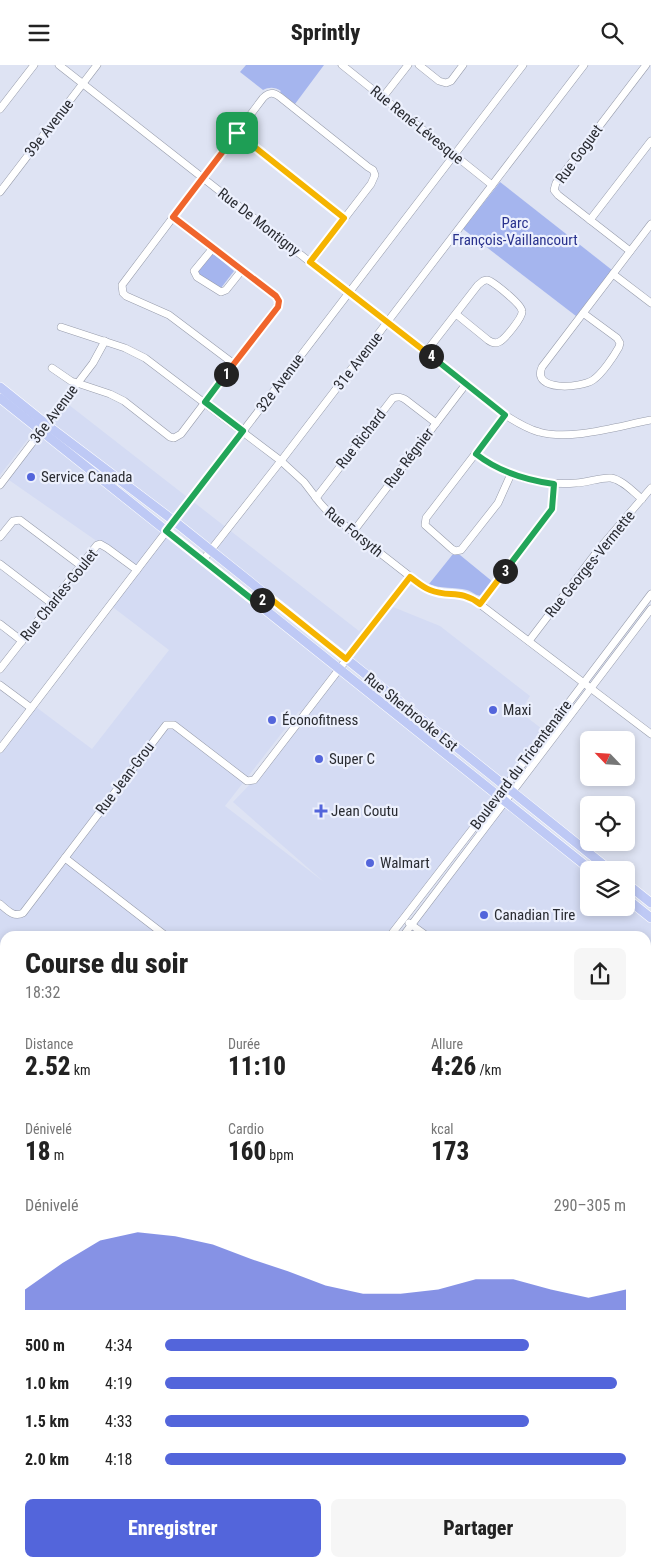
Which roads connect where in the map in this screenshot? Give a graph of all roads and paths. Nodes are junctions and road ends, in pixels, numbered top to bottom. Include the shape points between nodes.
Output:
1 (34, 65) edge
2 (60, 65) edge
3 (97, 65) edge
4 (342, 65) edge
5 (408, 65) edge
6 (419, 65) edge
7 (463, 65) edge
8 (523, 65) edge
9 (584, 65) edge
10 (646, 65) edge
11 (651, 68) edge
12 (83, 84) junction
13 (382, 97) junction
14 (0, 109) edge
15 (237, 133) junction
16 (651, 141) edge
17 (454, 155) junction
18 (203, 178) junction
19 (492, 185) junction
20 (0, 192) edge
21 (173, 217) junction
22 (344, 218) junction
23 (590, 220) junction
24 (651, 224) edge
25 (213, 247) junction
26 (630, 251) junction
27 (310, 262) junction
28 (242, 270) junction
29 (612, 274) junction
30 (349, 292) junction
31 (651, 303) edge
32 (583, 313) junction
33 (456, 314) junction
34 (388, 322) junction
35 (61, 327) dead end
36 (105, 341) junction
37 (426, 352) junction
38 (234, 364) junction
39 (52, 368) dead end
40 (78, 384) junction
41 (466, 384) junction
42 (0, 387) edge
43 (0, 397) edge
44 (205, 402) junction
45 (505, 415) junction
46 (651, 420) edge
47 (436, 423) junction
48 (44, 428) junction
49 (243, 431) junction
50 (476, 454) junction
51 (281, 461) junction
52 (511, 474) junction
53 (554, 484) junction
54 (0, 485) edge
55 (651, 488) edge
56 (316, 498) junction
57 (642, 499) junction
58 (174, 521) junction
59 (166, 531) junction
60 (353, 532) junction
61 (0, 537) edge
62 (210, 551) junction
63 (203, 560) junction
64 (0, 564) edge
65 (80, 565) junction
66 (137, 569) junction
67 (410, 577) junction
68 (651, 594) edge
69 (266, 595) junction
70 (51, 603) junction
71 (258, 604) junction
72 (480, 604) junction
73 (651, 609) edge
74 (0, 624) edge
75 (303, 625) junction
76 (296, 634) junction
77 (22, 641) junction
78 (529, 641) junction
79 (346, 659) junction
80 (0, 669) edge
81 (339, 669) junction
82 (583, 682) junction
83 (0, 685) edge
84 (591, 688) junction
85 (396, 700) junction
86 (384, 705) junction
87 (31, 708) junction
88 (650, 730) edge
89 (446, 740) junction
90 (432, 742) junction
91 (0, 749) edge
92 (509, 789) junction
93 (502, 799) junction
94 (65, 858) junction
95 (580, 861) edge
96 (599, 861) edge
97 (635, 890) edge
98 (642, 896) junction
99 (651, 903) edge
100 (0, 905) edge
101 (635, 905) joint
102 (403, 918) junction
103 (651, 918) edge
104 (412, 925) junction
105 (160, 931) edge
106 (394, 931) edge
107 (407, 931) edge
108 (420, 931) edge

1 - 14 street
2 - 12 street, Rue De Montigny
3 - 12 street, 39e Avenue
4 - 13 street, Rue René-Lévesque
5 - 13 street
6 - 7 street via 446,83
8 - 17 street, 32e Avenue
9 - 19 street, 31e Avenue
10 - 11 street
10 - 23 street, Rue Goguet via 555,186 558,195
12 - 18 street, Rue De Montigny
12 - 20 street, 39e Avenue
13 - 17 street, Rue René-Lévesque
15 - 18 street
15 - 22 street
15 - 22 street via 263,98 273,93 373,170 373,180
16 - 23 street
17 - 19 street, Rue René-Lévesque
17 - 30 street, 32e Avenue
18 - 21 street
18 - 27 street, Rue De Montigny
19 - 34 street, 31e Avenue
21 - 25 street
21 - 38 street via 124,281 123,293 177,321
22 - 27 street
23 - 26 street, Rue Goguet
24 - 26 street
25 - 28 street
25 - 28 street via 194,271 197,277 221,292
26 - 29 street
27 - 30 street, Rue De Montigny
28 - 38 street via 279,301 278,307
29 - 31 street
29 - 32 street
30 - 34 street, Rue De Montigny
30 - 49 street, 32e Avenue
32 - 32 street via 540,370 546,382 564,386 590,381 619,347 617,338
33 - 33 street via 478,285 486,280 522,308 519,319 497,343 488,340
33 - 37 street
34 - 37 street, Rue De Montigny
34 - 51 street, 31e Avenue
35 - 36 street, Rue Forsyth
36 - 40 street, 36e Avenue
36 - 44 street, Rue Forsyth via 145,358
37 - 41 street, Rue De Montigny
38 - 44 street
39 - 40 street
40 - 44 street via 116,397 172,438 181,434
40 - 48 street, 36e Avenue
41 - 45 street, Rue De Montigny
41 - 47 street, Rue Régnier
42 - 48 main road, Rue Sherbrooke Est
43 - 48 main road, Rue Sherbrooke Est
44 - 49 street, Rue Forsyth
45 - 46 street, Rue De Montigny via 538,432 567,435
45 - 50 street
47 - 56 street, Rue Richard via 402,397 397,397
47 - 60 street, Rue Régnier
48 - 54 street, 36e Avenue
48 - 58 main road, Rue Sherbrooke Est
48 - 59 main road, Rue Sherbrooke Est
49 - 51 street, Rue Forsyth
49 - 58 street, 32e Avenue
50 - 52 street
50 - 52 street via 424,522 452,549 458,551 463,547 498,503
51 - 56 street, Rue Forsyth via 304,481
51 - 62 street, 31e Avenue
52 - 53 street
53 - 57 street via 610,478
53 - 72 street via 553,506 549,513
55 - 57 street, Rue Georges-Vermette
56 - 60 street, Rue Forsyth
57 - 78 street, Rue Georges-Vermette via 599,549
58 - 59 street, 32e Avenue
58 - 62 main road, Rue Sherbrooke Est
59 - 63 main road, Rue Sherbrooke Est
59 - 66 street, 32e Avenue
60 - 67 street, Rue Forsyth
61 - 65 street via 16,520 23,522
62 - 63 street, 31e Avenue
62 - 69 main road, Rue Sherbrooke Est
63 - 71 main road, Rue Sherbrooke Est
64 - 70 street
65 - 66 street, Rue Charles-Goulet via 100,544
65 - 70 street, Rue Charles-Goulet
66 - 87 street, 32e Avenue
67 - 72 street, Rue Forsyth via 428,589 461,594
67 - 79 street
68 - 82 street, Boulevard du Tricentenaire
69 - 71 main road
69 - 75 main road, Rue Sherbrooke Est
70 - 77 street, Rue Charles-Goulet
71 - 76 main road, Rue Sherbrooke Est
72 - 78 street, Rue Forsyth
73 - 84 street, Boulevard du Tricentenaire
74 - 77 street
75 - 76 main road
75 - 79 main road, Rue Sherbrooke Est
76 - 81 main road, Rue Sherbrooke Est
77 - 80 street, Rue Charles-Goulet
78 - 82 street, Rue Forsyth
79 - 81 street
79 - 85 main road, Rue Sherbrooke Est
81 - 86 main road, Rue Sherbrooke Est
81 - 94 street, Rue Jean-Grou via 254,780 247,781 174,725 166,725
82 - 84 street, Rue Forsyth
82 - 92 street, Boulevard du Tricentenaire
83 - 87 street
84 - 88 street, Rue Forsyth
84 - 92 street, Boulevard du Tricentenaire
85 - 86 main road
85 - 89 main road, Rue Sherbrooke Est
86 - 90 main road, Rue Sherbrooke Est
87 - 91 street, 32e Avenue
89 - 90 main road
89 - 92 main road, Rue Sherbrooke Est
90 - 93 main road, Rue Sherbrooke Est
92 - 93 street, Boulevard du Tricentenaire
92 - 96 main road, Rue Sherbrooke Est
93 - 95 main road, Rue Sherbrooke Est
93 - 102 street, Boulevard du Tricentenaire
93 - 104 street, Boulevard du Tricentenaire
94 - 100 street, Rue Jean-Grou via 23,913 12,913
94 - 105 street
97 - 98 main road
98 - 99 main road
98 - 101 main road
101 - 103 main road
102 - 104 street
102 - 106 street, Boulevard du Tricentenaire
104 - 107 street, Boulevard du Tricentenaire
104 - 108 street

